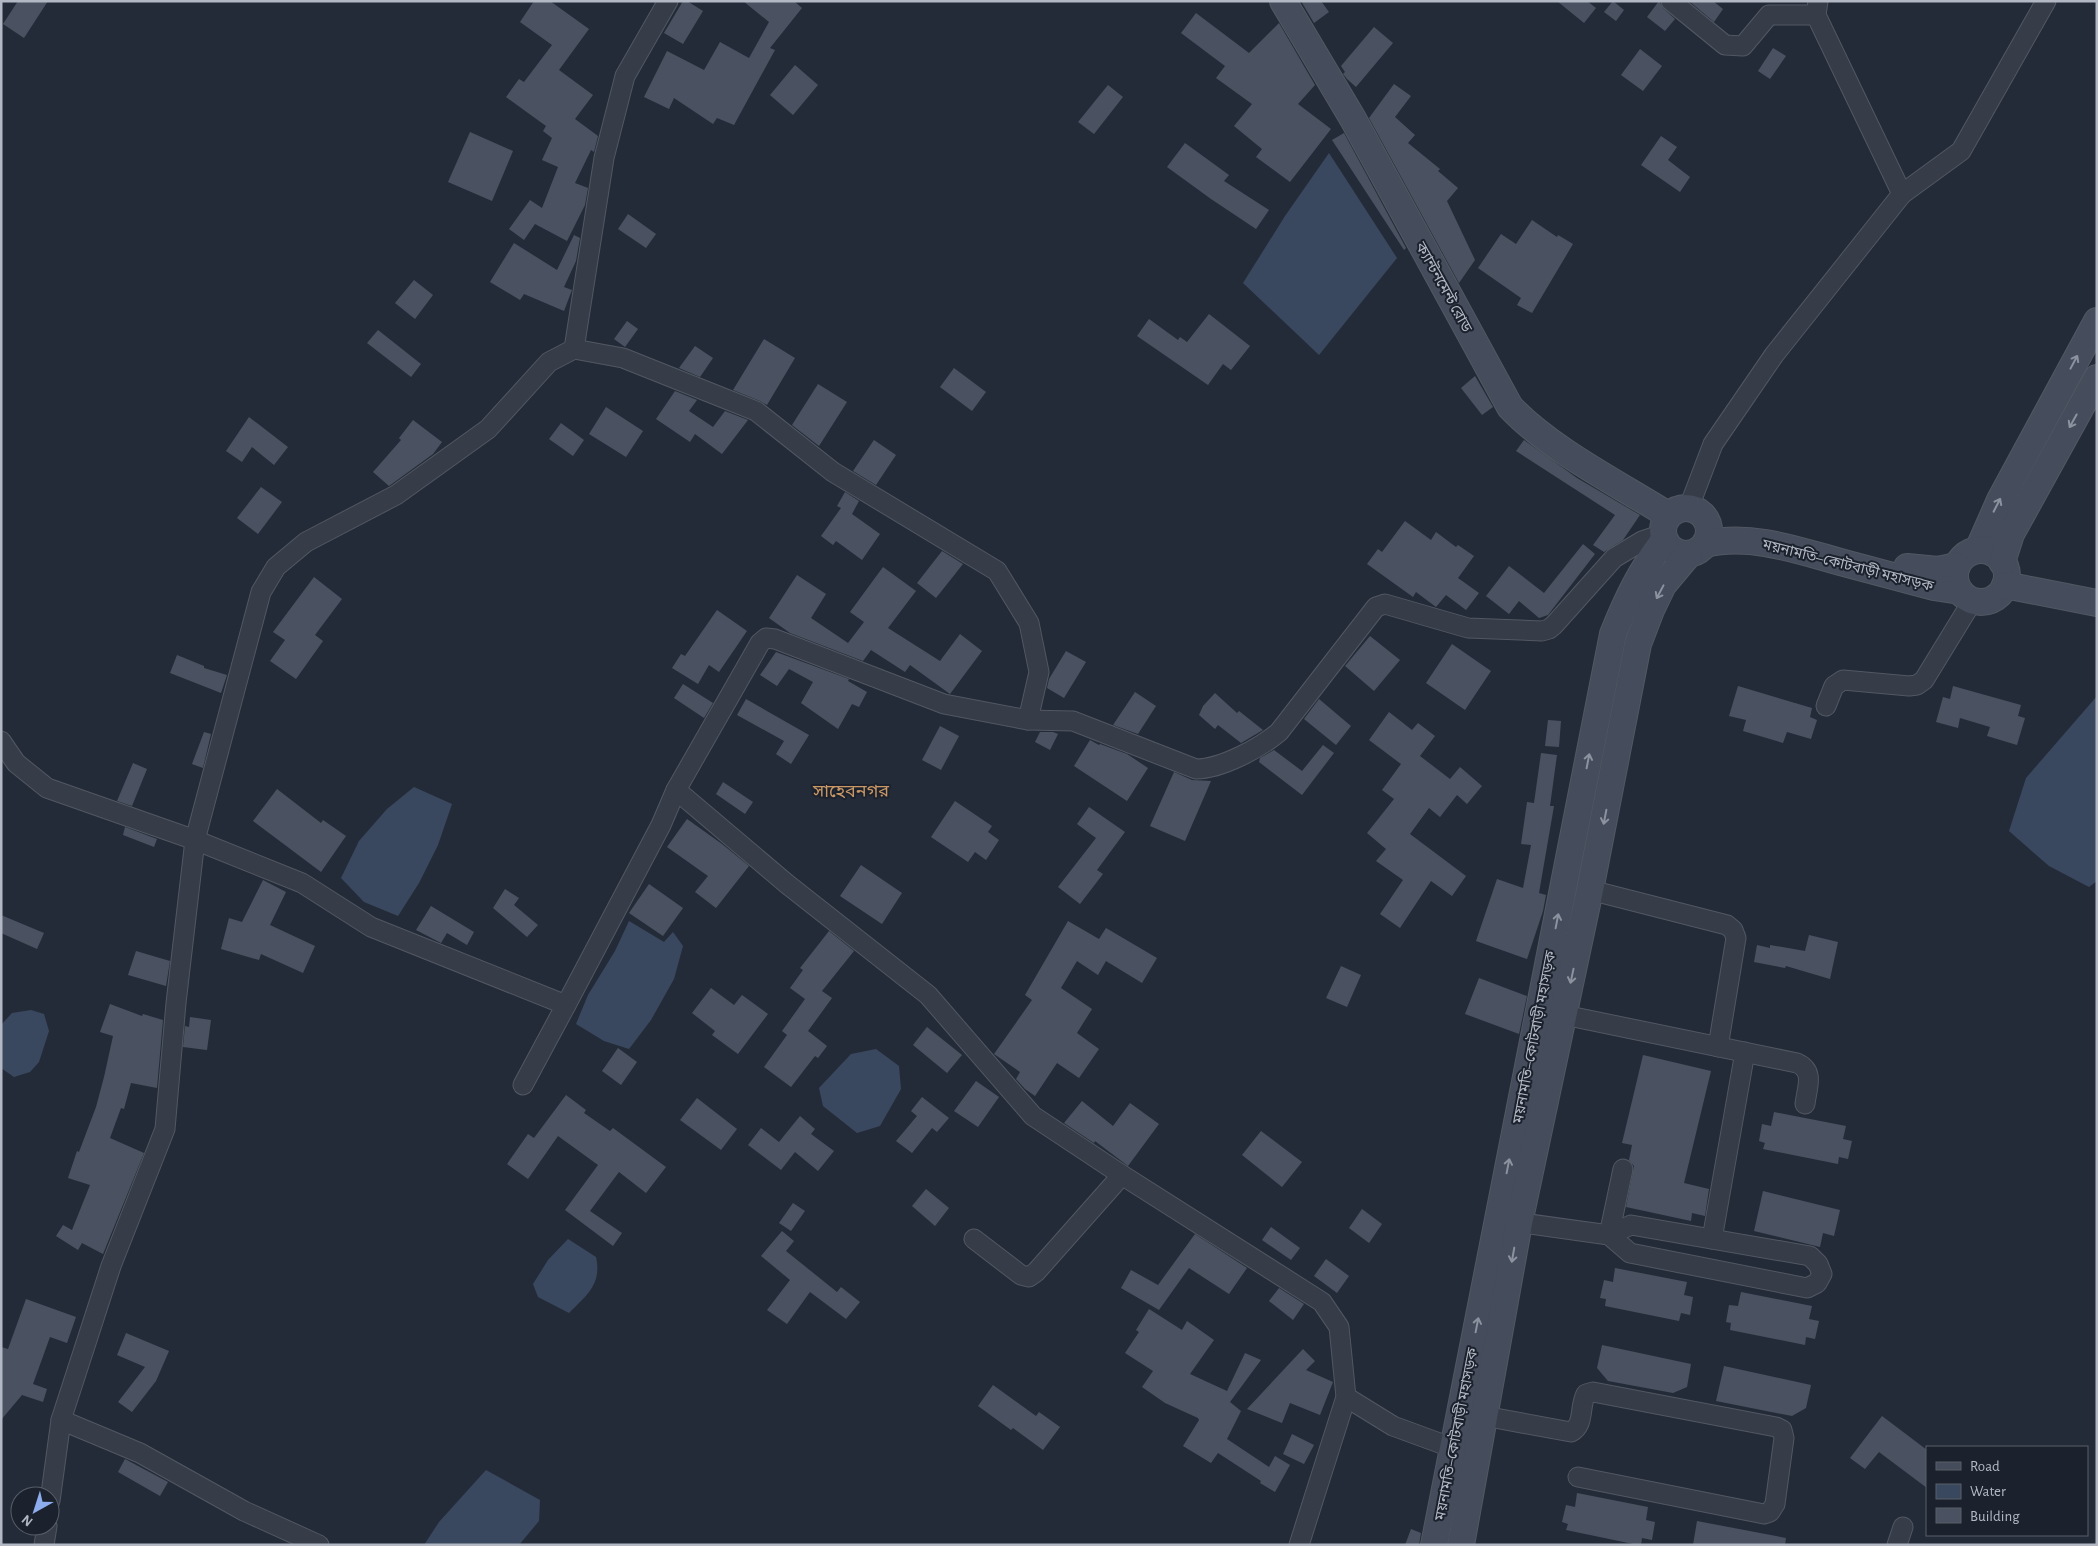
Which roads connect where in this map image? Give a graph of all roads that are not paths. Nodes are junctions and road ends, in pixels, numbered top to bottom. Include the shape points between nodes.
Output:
1 (668, 1) edge
2 (1283, 1) edge
3 (1671, 1) edge
4 (2046, 1) edge
5 (1817, 8) edge
6 (1902, 194) junction
7 (2097, 320) edge
8 (574, 348) junction
9 (2097, 378) edge
10 (1671, 524) junction
11 (1701, 541) junction
12 (1978, 550) junction
13 (2004, 573) junction
14 (1964, 586) junction
15 (2097, 603) edge
16 (1826, 706) dead end
17 (1028, 720) junction
18 (1, 741) edge
19 (676, 790) junction
20 (195, 840) junction
21 (1590, 890) junction
22 (566, 1005) junction
23 (1564, 1015) junction
24 (1718, 1047) junction
25 (1745, 1052) junction
26 (523, 1085) dead end
27 (1805, 1104) dead end
28 (1623, 1169) dead end
29 (1122, 1175) junction
30 (1509, 1221) junction
31 (1609, 1236) junction
32 (974, 1239) dead end
33 (1712, 1240) junction
34 (1346, 1397) junction
35 (1484, 1416) junction
36 (61, 1420) junction
37 (1453, 1448) junction
38 (1578, 1478) dead end
39 (52, 1486) edge
40 (320, 1545) edge
41 (1298, 1545) edge
42 (1434, 1545) edge
43 (1461, 1545) edge

1 - 8 street via 625,76 604,158
2 - 10 main road, ক্যান্টনমেন্ট রোড via 1353,119 1510,407 1527,425
3 - 5 street via 1726,45 1743,46 1769,15
4 - 6 street via 1961,152
5 - 6 street
6 - 10 street via 1774,355 1713,444
12 -> 7 main road via 1994,512
8 - 17 street via 623,358 756,411 833,472 997,571 1028,623 1039,672
8 - 20 street via 549,362 488,429 396,495 306,542 276,568 261,592
9 -> 13 main road via 2011,534
10 - 11 main road via 1675,551
10 - 11 main road via 1701,513
10 - 17 street via 1614,558 1554,624 1542,631 1468,628 1386,604 1376,607 1280,732 1266,743 1208,769 1196,769 1073,721
30 -> 10 main road, ময়নামতি–কোটবাড়ী মহাসড়ক via 1613,634 1630,592
11 - 14 main road, ময়নামতি–কোটবাড়ী মহাসড়ক via 1735,540 1778,545 1934,587
11 -> 21 main road, ময়নামতি–কোটবাড়ী মহাসড়ক via 1663,585 1638,644
12 - 13 main road via 1992,552
12 - 14 main road via 1965,555
13 - 14 main road, ময়নামতি–কোটবাড়ী মহাসড়ক via 1996,597 1981,601
13 - 15 main road
14 - 16 street via 1924,680 1909,686 1843,680 1834,686
17 - 19 street via 944,704 766,638 760,643
18 - 20 street via 16,763 46,788
19 - 22 street via 661,825
19 - 29 street via 787,884 928,995 1033,1116
20 - 22 street via 302,883 371,927
20 - 36 street via 165,1129 111,1266
21 -> 23 main road, ময়নামতি–কোটবাড়ী মহাসড়ক
21 - 24 street via 1727,925 1733,930 1736,938
22 - 26 street
23 - 24 street
23 - 30 main road, ময়নামতি–কোটবাড়ী মহাসড়ক
24 - 25 street
25 - 27 street via 1804,1066 1809,1074
25 - 33 street
28 - 31 street
29 - 32 street via 1029,1277 1020,1275
29 - 34 street via 1322,1302 1339,1327
30 - 31 street
30 -> 35 main road, ময়নামতি–কোটবাড়ী মহাসড়ক
37 -> 30 main road, ময়নামতি–কোটবাড়ী মহাসড়ক
31 - 33 street via 1631,1225
31 - 33 street via 1630,1253 1807,1288 1817,1283 1822,1274 1810,1256
34 - 37 street via 1393,1426
34 - 41 street
35 - 38 street via 1571,1432 1580,1422 1582,1400 1592,1392 1776,1427 1782,1430 1784,1438 1775,1504 1770,1512 1764,1514
35 - 43 main road, ময়নামতি–কোটবাড়ী মহাসড়ক
36 - 39 street
36 - 40 street via 140,1453 244,1511
37 - 42 main road, ময়নামতি–কোটবাড়ী মহাসড়ক

